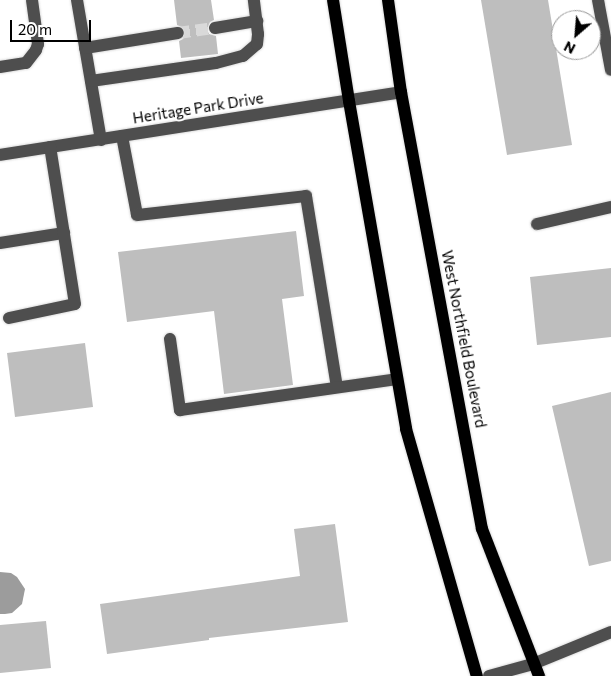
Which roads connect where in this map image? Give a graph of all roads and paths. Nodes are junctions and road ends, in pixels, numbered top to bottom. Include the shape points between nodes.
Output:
1 (32, 0) edge
2 (77, 0) edge
3 (254, 0) edge
4 (333, 0) edge
5 (388, 0) edge
6 (598, 0) edge
7 (257, 21) junction
8 (215, 28) tunnel mouth
9 (178, 33) tunnel mouth
10 (85, 48) junction
11 (0, 66) edge
12 (611, 70) edge
13 (91, 81) junction
14 (401, 92) junction
15 (349, 101) junction
16 (122, 136) junction
17 (101, 140) junction
18 (50, 148) junction
19 (0, 155) edge
20 (611, 207) edge
21 (537, 224) dead end
22 (64, 233) junction
23 (0, 243) edge
24 (9, 318) dead end
25 (170, 338) dead end
26 (397, 379) junction
27 (337, 388) junction
28 (611, 632) edge
29 (533, 664) junction
30 (477, 676) edge
31 (489, 676) edge
32 (539, 676) edge

1 - 11 street via 36,50 26,62
2 - 10 street
3 - 7 street
4 - 15 main road
5 - 14 main road, West Northfield Boulevard
6 - 12 street
7 - 8 street
7 - 13 street via 257,44 243,56 216,63
9 - 10 street
10 - 13 street
13 - 17 street
14 - 15 street, Heritage Park Drive
14 - 29 main road, West Northfield Boulevard via 482,530
15 - 16 street, Heritage Park Drive
15 - 26 main road
16 - 17 street, Heritage Park Drive
16 - 27 street via 137,216 306,196
17 - 18 street, Heritage Park Drive
18 - 19 street, Heritage Park Drive
18 - 22 street
20 - 21 street
22 - 23 street
22 - 24 street via 75,304
25 - 27 street via 180,410
26 - 27 street
26 - 30 main road via 406,429
28 - 29 street
29 - 31 street
29 - 32 main road, West Northfield Boulevard

